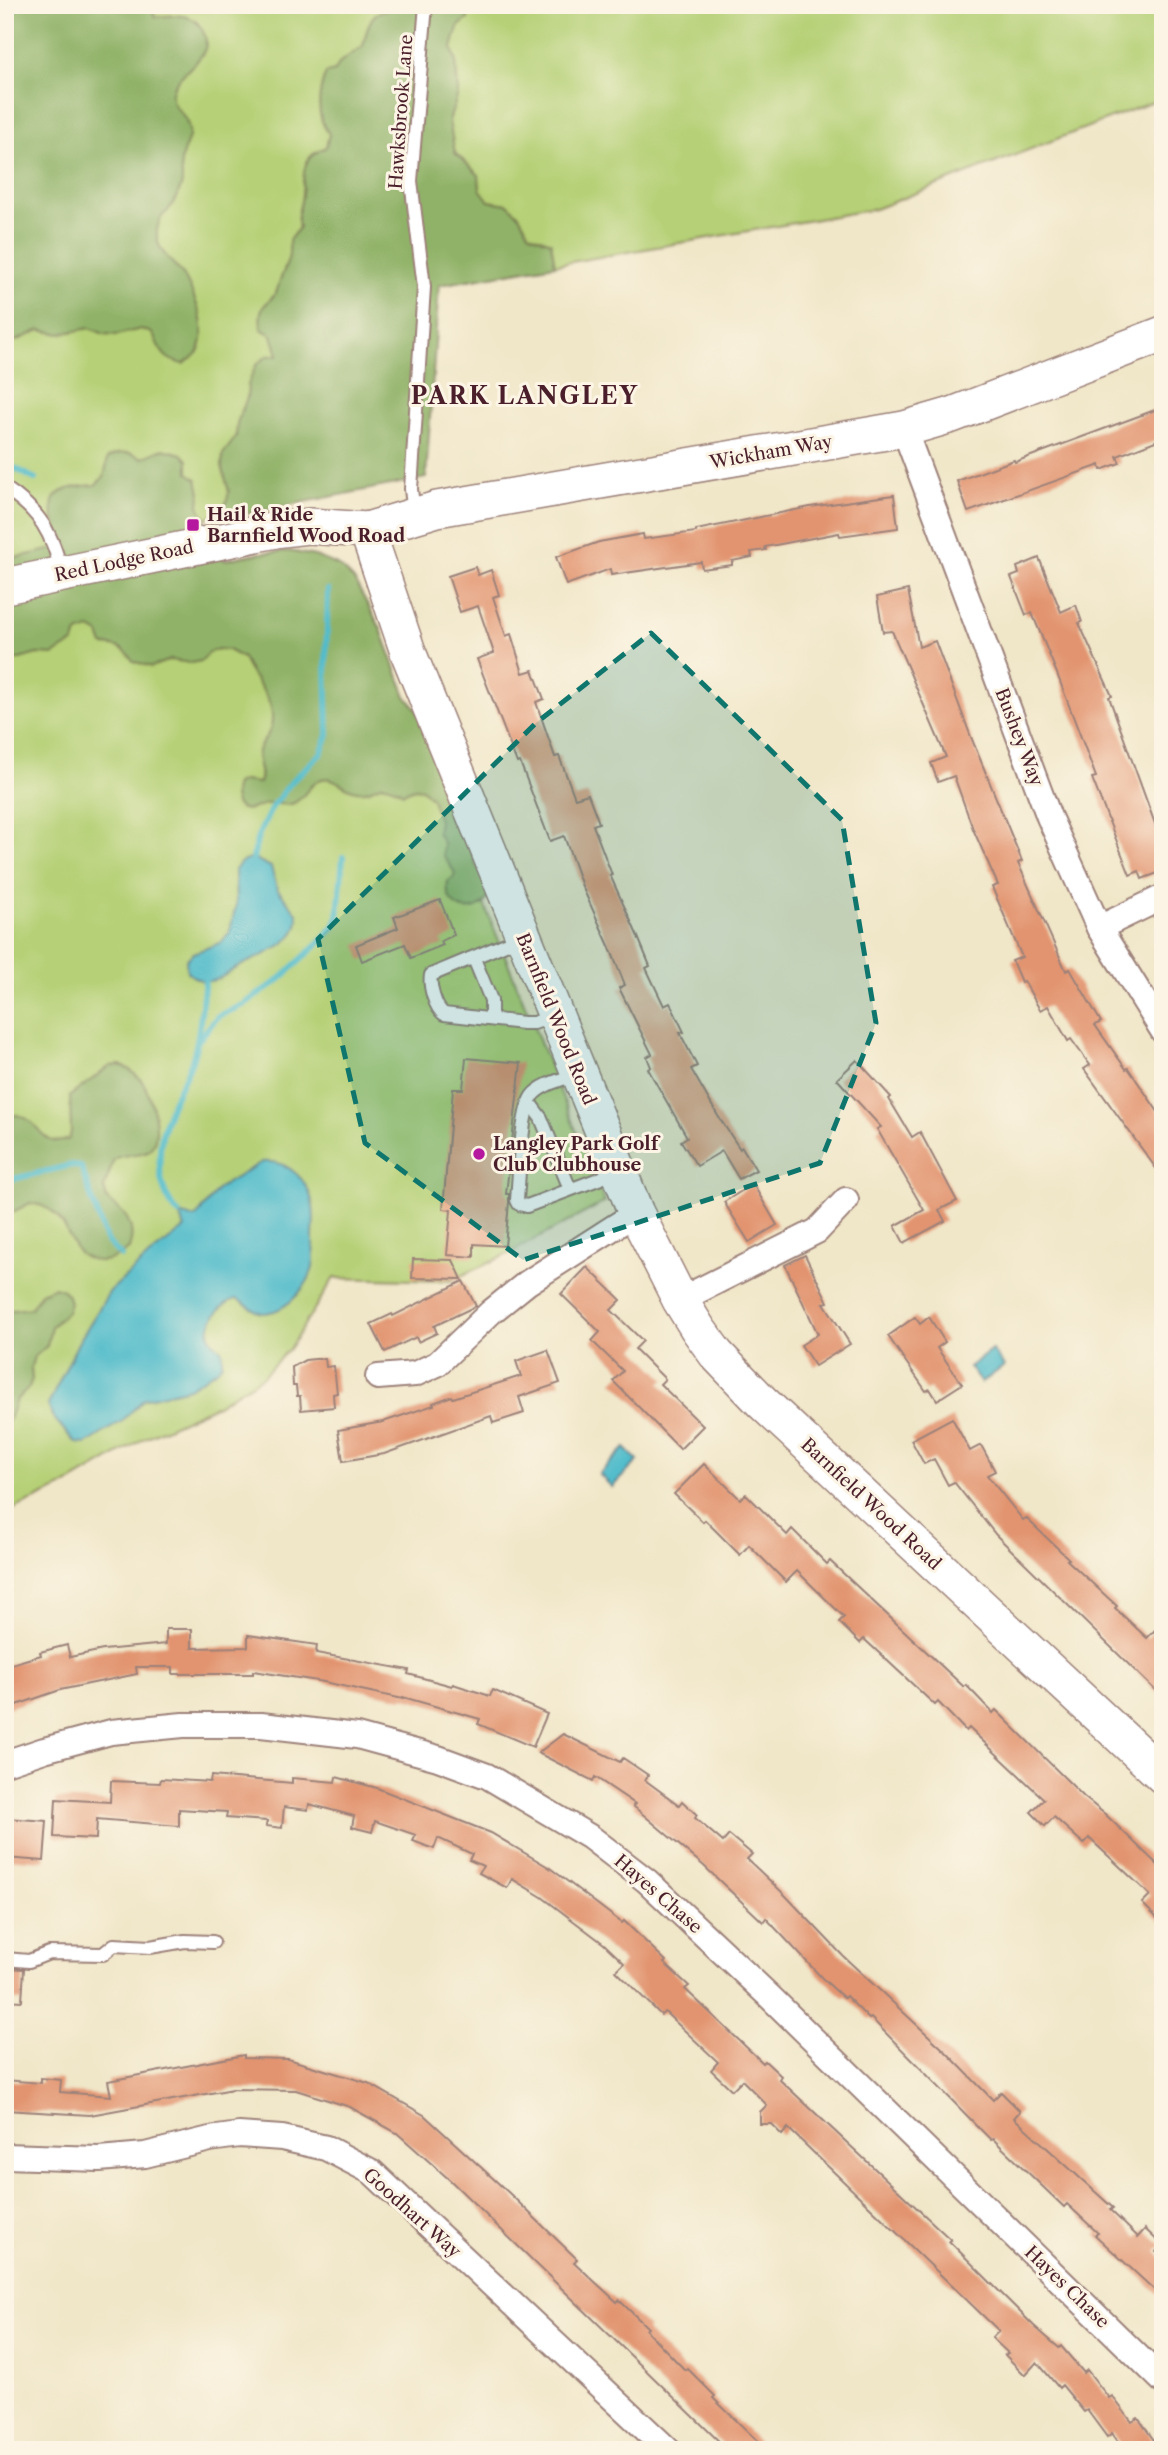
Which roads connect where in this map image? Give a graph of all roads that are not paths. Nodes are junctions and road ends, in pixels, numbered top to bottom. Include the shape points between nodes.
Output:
1 (426, 5) edge
2 (1163, 334) edge
3 (904, 429) junction
4 (5, 488) edge
5 (414, 514) junction
6 (367, 530) junction
7 (62, 573) junction
8 (5, 586) edge
9 (1163, 897) edge
10 (1099, 928) junction
11 (523, 937) junction
12 (470, 959) junction
13 (554, 1016) junction
14 (491, 1018) junction
15 (1163, 1031) edge
16 (577, 1074) junction
17 (529, 1102) junction
18 (618, 1172) junction
19 (570, 1189) junction
20 (846, 1200) dead end
21 (636, 1213) junction
22 (680, 1300) junction
23 (378, 1377) dead end
24 (5, 1763) edge
25 (1163, 1776) edge
26 (213, 1942) dead end
27 (5, 1959) edge
28 (5, 2157) edge
29 (1163, 2381) edge
30 (668, 2450) edge

1 - 5 lane, Hawksbrook Lane via 411,181 424,287 411,489
2 - 3 street, Wickham Way
3 - 5 street, Wickham Way
3 - 10 street, Bushey Way via 1049,817
4 - 7 lane via 41,519
5 - 6 street, Wickham Way
6 - 7 street, Red Lodge Road via 309,526 276,530
6 - 11 street, Barnfield Wood Road via 408,652
7 - 8 street, Red Lodge Road
9 - 10 street
10 - 15 street, Bushey Way
11 - 12 lane
11 - 13 street, Barnfield Wood Road
12 - 14 lane via 475,961 491,1000
12 - 14 lane via 432,975 438,1007 444,1014
13 - 14 lane via 529,1023
13 - 16 street, Barnfield Wood Road
16 - 17 lane via 545,1087
16 - 18 street, Barnfield Wood Road
17 - 19 lane via 541,1118
17 - 19 lane via 517,1200 527,1206
18 - 19 lane
18 - 21 street, Barnfield Wood Road
20 - 22 street via 817,1231
21 - 22 street, Barnfield Wood Road
21 - 23 street via 509,1296 437,1364 415,1374
22 - 25 street, Barnfield Wood Road via 738,1379
24 - 29 street, Hayes Chase via 111,1732 183,1725 261,1725 357,1736 487,1776 590,1837 647,1881
26 - 27 lane via 114,1945 103,1954
28 - 30 street, Goodhart Way via 55,2160 145,2155 239,2135 326,2148 372,2172

